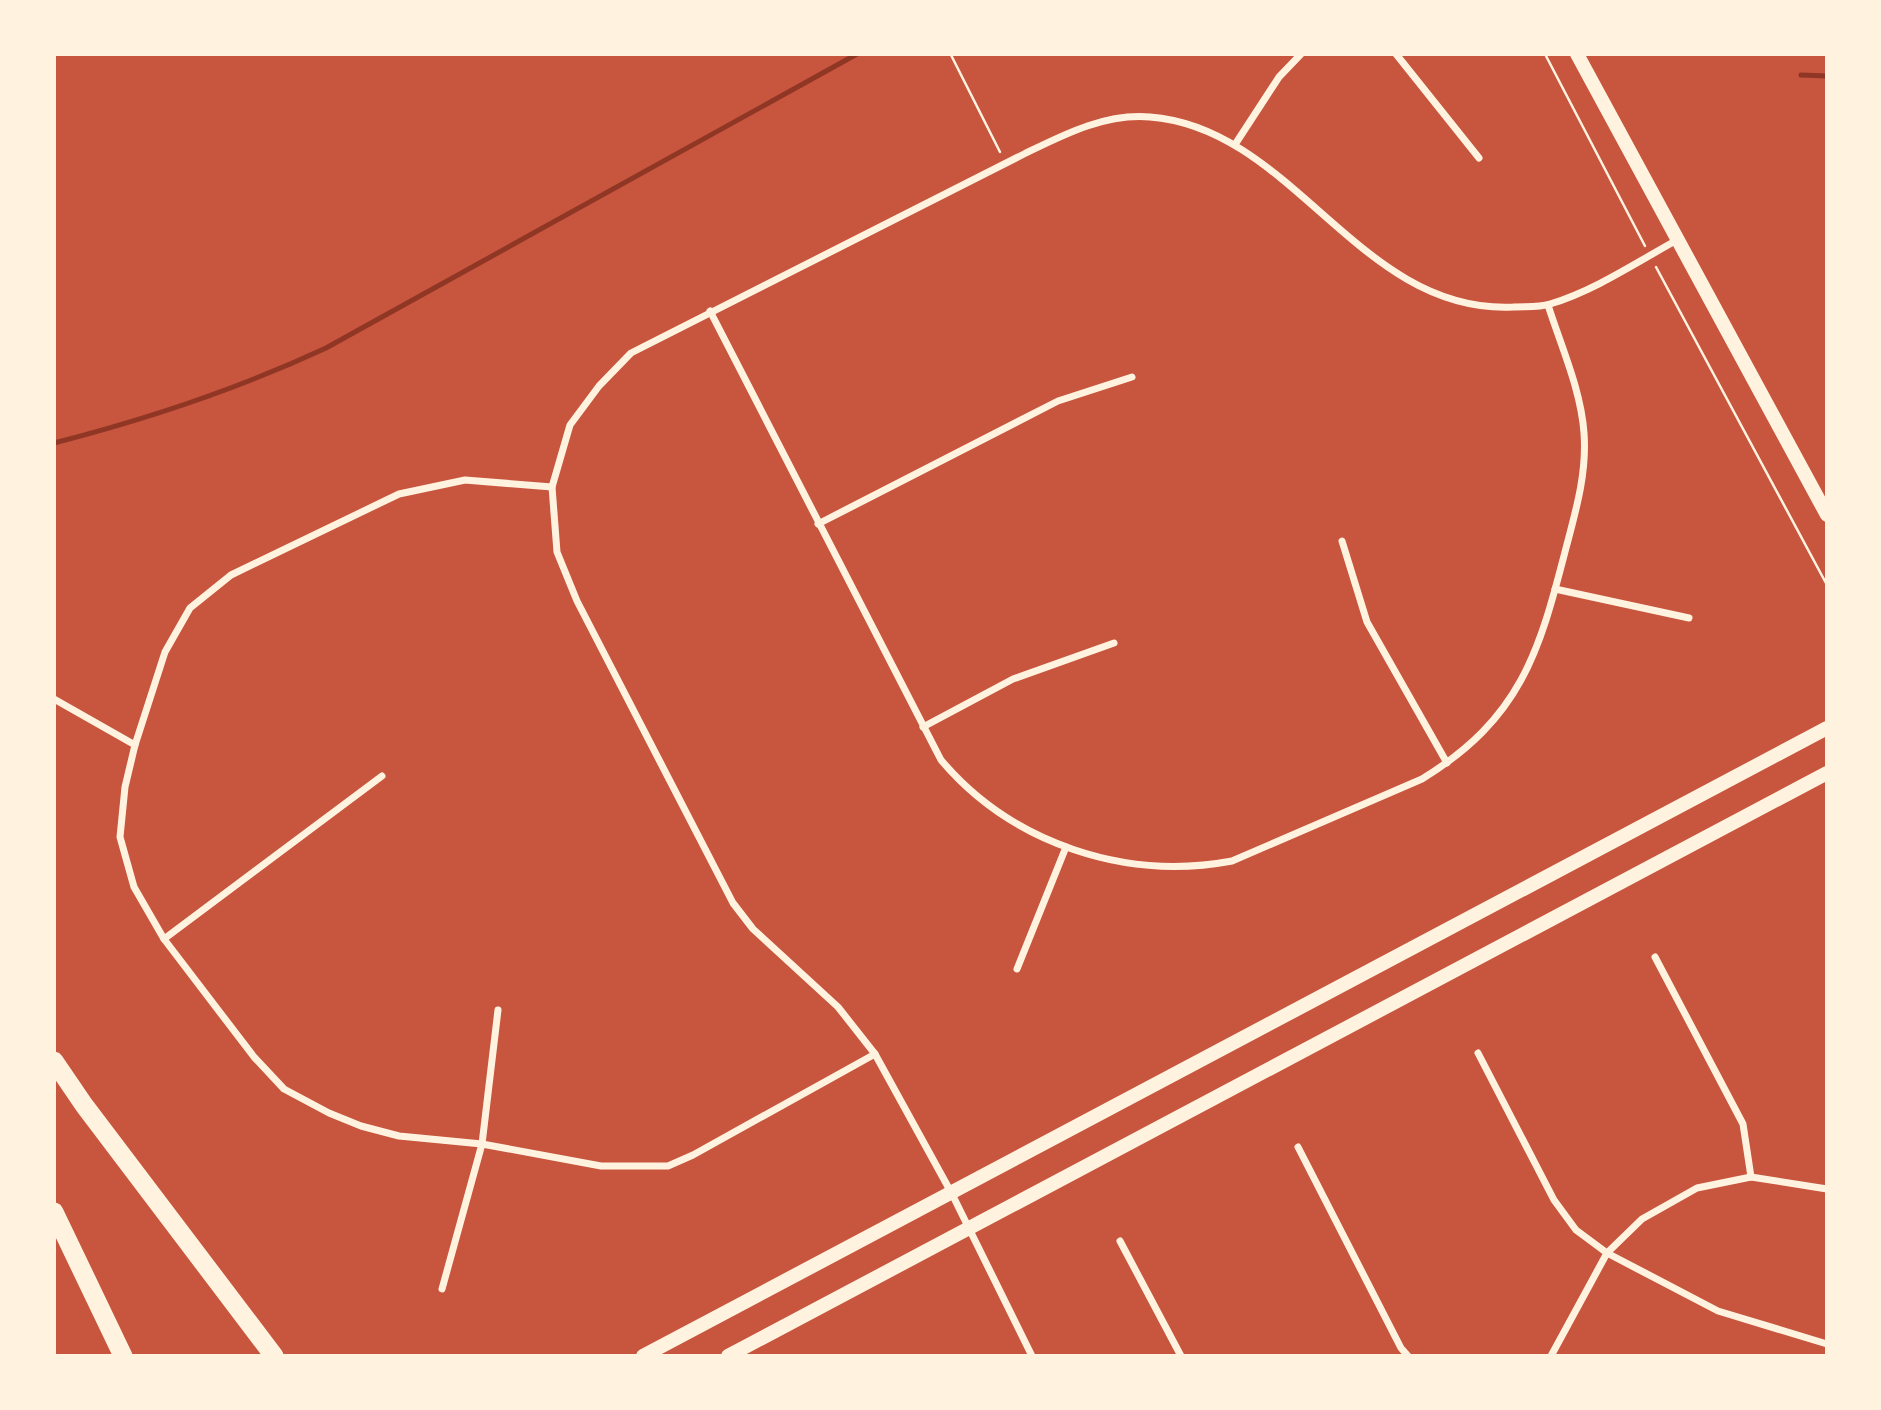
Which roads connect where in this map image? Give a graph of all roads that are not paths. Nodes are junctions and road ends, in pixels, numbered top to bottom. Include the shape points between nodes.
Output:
1 (1301, 54) edge
2 (1396, 54) edge
3 (1577, 54) edge
4 (1236, 143) junction
5 (1479, 158) dead end
6 (1678, 240) junction
7 (1548, 305) junction
8 (710, 311) junction
9 (1132, 377) dead end
10 (552, 486) junction
11 (1827, 515) edge
12 (818, 524) junction
13 (1342, 541) dead end
14 (1555, 589) junction
15 (1689, 618) dead end
16 (1114, 643) dead end
17 (54, 699) edge
18 (923, 727) junction
19 (1827, 728) edge
20 (135, 745) junction
21 (1447, 763) junction
22 (1827, 773) edge
23 (383, 776) dead end
24 (1066, 847) junction
25 (164, 939) junction
26 (1655, 957) dead end
27 (1017, 969) dead end
28 (498, 1010) dead end
29 (1478, 1053) dead end
30 (875, 1054) junction
31 (54, 1061) edge
32 (482, 1144) junction
33 (1298, 1147) dead end
34 (1751, 1177) junction
35 (1827, 1189) edge
36 (951, 1194) junction
37 (54, 1212) edge
38 (968, 1227) junction
39 (1120, 1241) dead end
40 (1606, 1253) junction
41 (442, 1289) dead end
42 (1827, 1344) edge
43 (123, 1356) edge
44 (274, 1356) edge
45 (643, 1356) edge
46 (728, 1356) edge
47 (1032, 1356) edge
48 (1181, 1356) edge
49 (1408, 1356) edge
50 (1550, 1356) edge

1 - 4 street via 1279,76
2 - 5 street
3 - 6 main road
4 - 7 street via 1363,250 1418,286 1485,308
4 - 8 street via 1187,124 1150,117 1111,119 1068,133
6 - 7 street
6 - 11 main road
7 - 14 street via 1573,383 1585,442 1585,466
8 - 10 street via 631,353 599,386 570,425
8 - 12 street
9 - 12 street via 1058,401
10 - 20 street via 465,480 400,495 231,575 190,608 164,652
10 - 30 street via 557,552 577,601 733,904 753,929 838,1007
12 - 18 street
13 - 21 street via 1367,622
14 - 15 street
14 - 21 street via 1541,643 1518,690 1489,726
16 - 18 street via 1013,679
17 - 20 street
18 - 24 street via 962,785 1018,825
19 - 36 main road
20 - 25 street via 120,838 134,887
21 - 24 street via 1422,779 1232,861 1159,868 1110,862
22 - 38 main road
23 - 25 street
24 - 27 street
25 - 32 street via 254,1058 284,1089 361,1126 399,1136
26 - 34 street via 1743,1124
28 - 32 street
29 - 40 street via 1554,1200 1576,1230
30 - 32 street via 668,1166 601,1166
30 - 36 street
31 - 44 highway
32 - 41 street
33 - 49 street
34 - 35 street
34 - 40 street via 1697,1188 1642,1219
36 - 38 street
36 - 45 main road
37 - 43 highway
38 - 46 main road
38 - 47 street
39 - 48 street
40 - 42 street via 1718,1311
40 - 50 street

